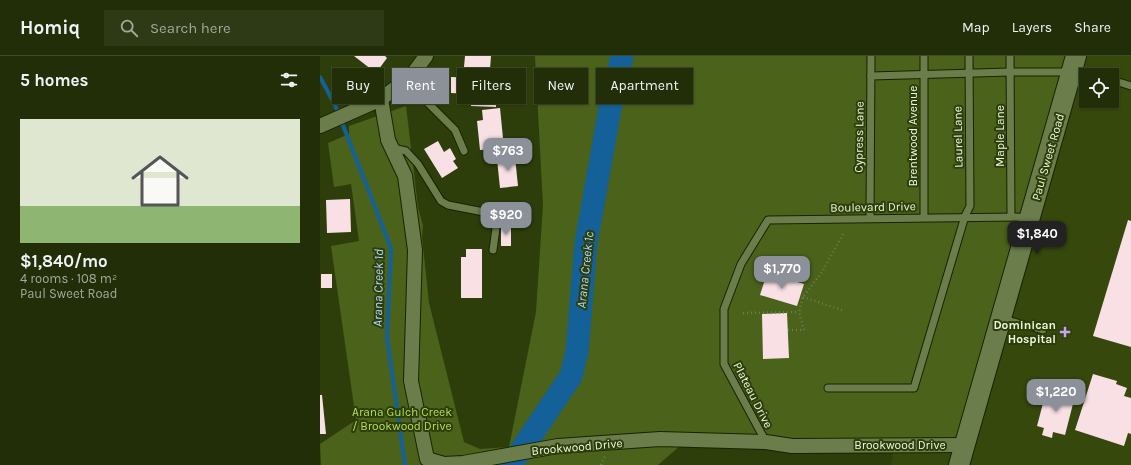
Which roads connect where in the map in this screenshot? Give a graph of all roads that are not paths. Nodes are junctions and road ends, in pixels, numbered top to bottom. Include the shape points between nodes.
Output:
1 (426, 56) edge
2 (871, 56) edge
3 (924, 56) edge
4 (969, 56) edge
5 (1010, 56) edge
6 (417, 68) edge
7 (1078, 68) edge
8 (1010, 72) junction
9 (969, 73) junction
10 (924, 74) junction
11 (871, 76) junction
12 (1119, 82) edge
13 (1131, 86) edge
14 (392, 90) edge
15 (384, 97) edge
16 (370, 104) edge
17 (382, 104) edge
18 (429, 104) edge
19 (320, 126) edge
20 (393, 148) junction
21 (464, 151) dead end
22 (965, 216) junction
23 (924, 217) junction
24 (1011, 217) junction
25 (1031, 217) junction
26 (870, 218) junction
27 (493, 250) dead end
28 (741, 264) joint
29 (1002, 318) junction
30 (1043, 330) dead end
31 (828, 388) dead end
32 (766, 442) junction
33 (966, 445) junction
34 (959, 465) edge

1 - 6 street
2 - 11 lane, Cypress Lane
3 - 10 lane, Brentwood Avenue
4 - 9 lane, Laurel Lane
5 - 8 lane, Maple Lane
7 - 8 lane
7 - 25 street, Paul Sweet Road
8 - 9 lane
8 - 24 lane, Maple Lane
9 - 10 lane
9 - 22 lane, Laurel Lane via 970,206
10 - 11 lane
10 - 23 lane, Brentwood Avenue
11 - 26 lane, Cypress Lane
12 - 13 lane
14 - 15 street
16 - 19 street
17 - 20 street, Brookwood Drive via 388,140
18 - 21 lane via 456,130
20 - 27 lane via 406,151 418,164 441,201 448,205 484,212 493,218 496,228
20 - 32 street, Brookwood Drive via 405,176 415,250 411,381 427,459 444,464 463,463 558,446 660,439
22 - 23 lane, Boulevard Drive
22 - 24 lane, Boulevard Drive
22 - 31 lane, Laurel Lane via 914,388
23 - 26 lane, Boulevard Drive
24 - 25 lane, Boulevard Drive
25 - 29 street, Paul Sweet Road
26 - 28 lane, Boulevard Drive via 768,220
28 - 32 lane, Plateau Drive via 724,309 724,364
29 - 30 lane
29 - 33 street, Paul Sweet Road
32 - 33 street, Brookwood Drive via 792,446
33 - 34 street, Paul Sweet Road

